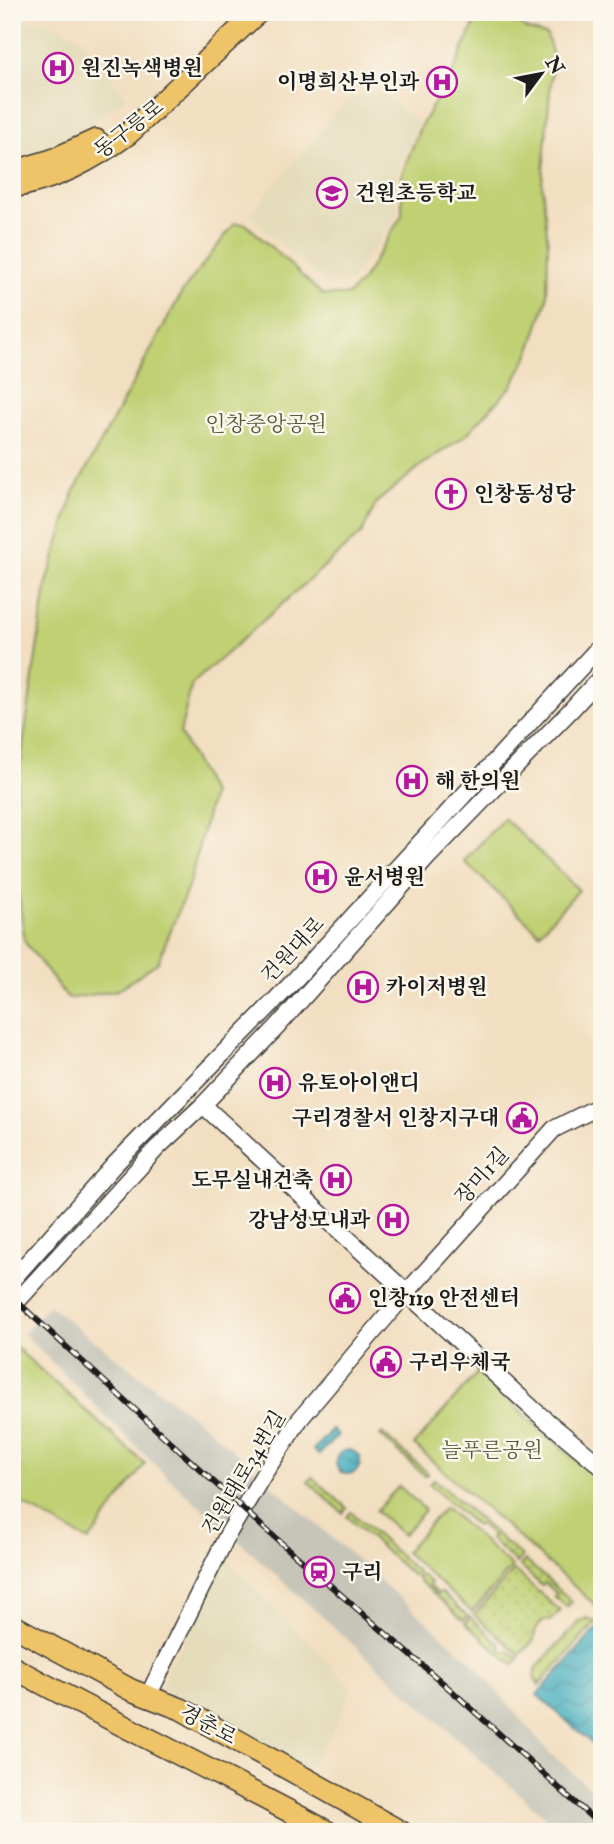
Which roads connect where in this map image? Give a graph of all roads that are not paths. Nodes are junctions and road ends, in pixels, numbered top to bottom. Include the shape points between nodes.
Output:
1 (238, 12) edge
2 (258, 12) edge
3 (12, 172) edge
4 (12, 187) edge
5 (602, 644) edge
6 (602, 676) edge
7 (202, 1105) junction
8 (602, 1105) edge
9 (12, 1280) edge
10 (407, 1292) junction
11 (12, 1307) edge
12 (602, 1467) edge
13 (12, 1625) edge
14 (12, 1667) edge
15 (148, 1696) junction
16 (328, 1832) edge
17 (401, 1832) edge

1 - 3 main road, 동구릉로 via 114,128 78,150
2 - 4 main road, 동구릉로 via 128,134 55,177
5 - 9 street, 건원대로
6 - 7 street, 건원대로 via 427,858
7 - 10 street
7 - 11 street, 건원대로
8 - 10 street, 장미1길 via 554,1129
10 - 12 street via 535,1412
10 - 15 street, 건원대로34번길 via 300,1419 265,1472 228,1534
13 - 15 main road, 경춘로
14 - 16 main road, 경춘로
15 - 17 main road, 경춘로 via 181,1709

